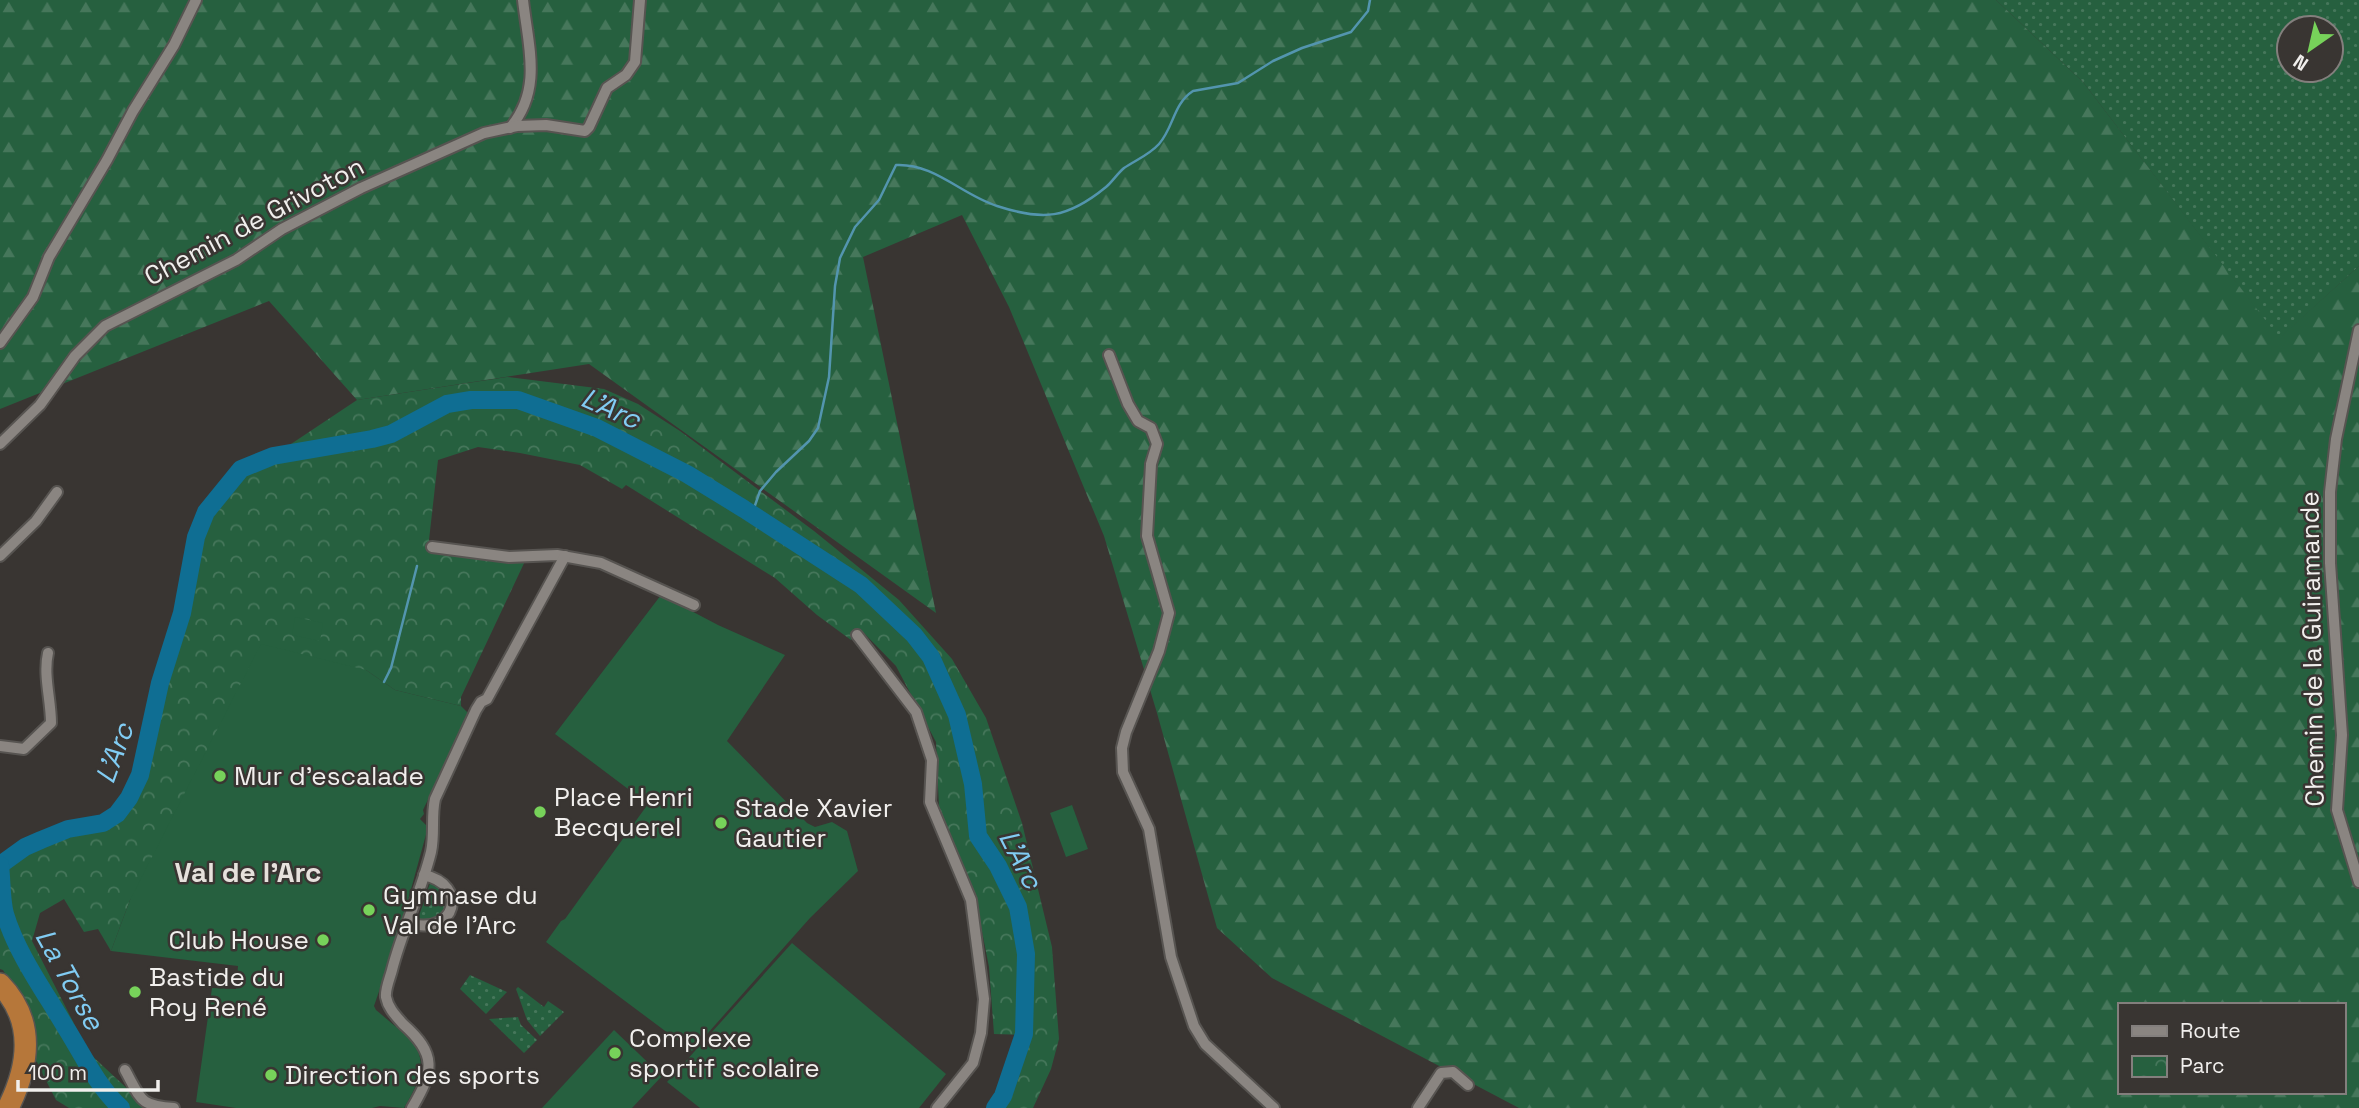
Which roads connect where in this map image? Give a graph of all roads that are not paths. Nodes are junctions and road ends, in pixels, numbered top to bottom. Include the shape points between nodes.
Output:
1 (196, 0) edge
2 (523, 0) edge
3 (640, 0) edge
4 (510, 128) junction
5 (2359, 330) edge
6 (0, 343) edge
7 (1109, 355) dead end
8 (0, 444) edge
9 (57, 492) dead end
10 (432, 547) dead end
11 (0, 556) edge
12 (565, 556) junction
13 (694, 606) dead end
14 (857, 635) dead end
15 (48, 653) dead end
16 (0, 746) edge
17 (424, 875) junction
18 (2359, 882) edge
19 (404, 930) junction
20 (0, 984) edge
21 (0, 996) edge
22 (125, 1070) dead end
23 (1468, 1085) dead end
24 (2, 1108) edge
25 (8, 1108) edge
26 (174, 1108) edge
27 (412, 1108) edge
28 (937, 1108) edge
29 (1274, 1108) edge
30 (1418, 1108) edge

1 - 6 street via 49,257 33,297
2 - 4 street via 531,83 526,107
3 - 4 street, Chemin de Grivoton via 635,62 607,88 585,131 546,125
4 - 8 street, Chemin de Grivoton via 484,133 361,188 282,229 236,260 105,326 75,356 40,405
5 - 18 street, Chemin de la Guiramande via 2330,492 2330,563 2342,735 2337,810
7 - 29 street via 1128,404 1139,421 1151,428 1157,444 1147,536 1169,612 1126,732 1124,772 1149,830 1171,957 1194,1026 1205,1044
9 - 11 street via 36,521
10 - 12 street via 500,556
12 - 13 street via 601,563
12 - 17 street via 487,699 481,702 435,799 435,832
14 - 28 street via 916,712 932,760 930,802 971,900 984,999 981,1033 973,1063
15 - 16 street via 45,666 51,723 24,749
17 - 19 street
17 - 19 street via 449,890 450,912 438,924 411,924
19 - 27 street via 386,995 393,1013 420,1039 430,1063
20 - 25 highway via 20,1013 27,1043 19,1086
21 - 24 highway via 12,1012 20,1045
22 - 26 street via 142,1101 153,1107
23 - 30 street via 1453,1072 1441,1073

